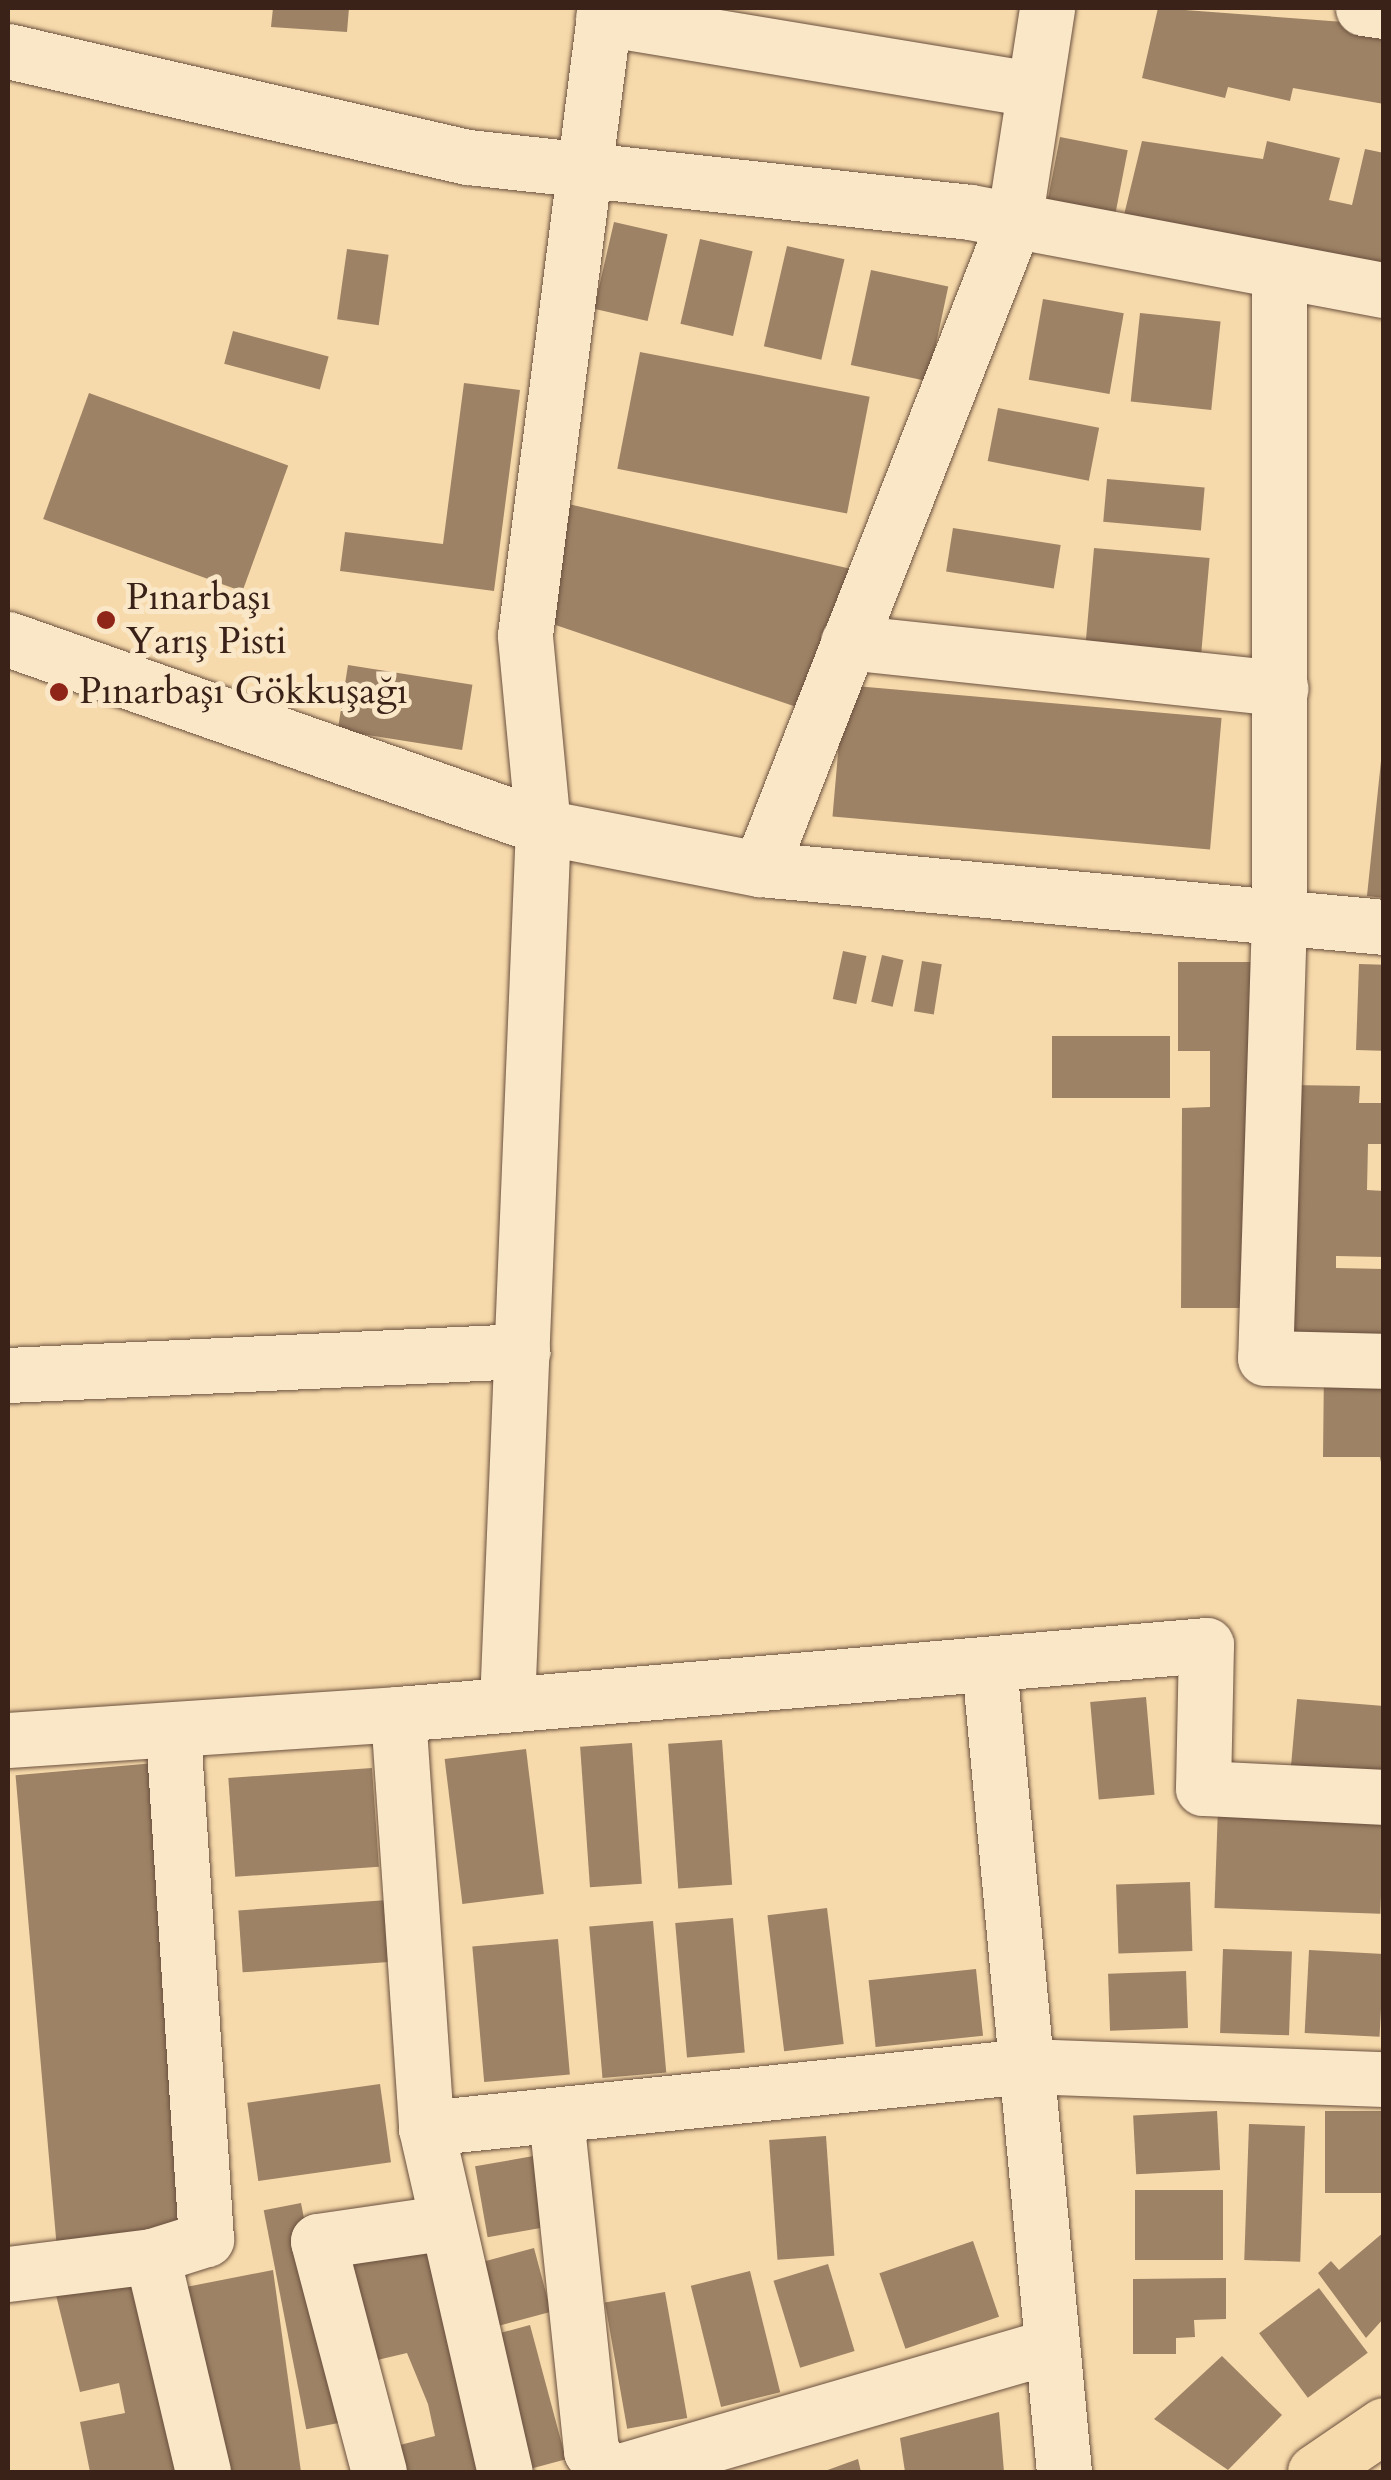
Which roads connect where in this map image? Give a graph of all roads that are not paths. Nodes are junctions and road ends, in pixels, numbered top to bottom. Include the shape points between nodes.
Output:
1 (1047, 8) edge
2 (1362, 8) edge
3 (1384, 11) edge
4 (604, 13) edge
5 (8, 51) edge
6 (1034, 88) junction
7 (580, 164) junction
8 (1014, 222) junction
9 (1279, 276) junction
10 (1384, 290) edge
11 (8, 639) edge
12 (848, 642) junction
13 (1282, 688) junction
14 (543, 828) junction
15 (760, 869) junction
16 (1279, 918) junction
17 (1384, 927) edge
18 (522, 1350) junction
19 (1384, 1361) edge
20 (8, 1375) edge
21 (989, 1664) junction
22 (508, 1704) junction
23 (398, 1714) junction
24 (174, 1733) junction
25 (8, 1740) edge
26 (1384, 1796) edge
27 (1026, 2066) junction
28 (1384, 2078) edge
29 (556, 2117) junction
30 (426, 2128) junction
31 (442, 2222) junction
32 (152, 2256) junction
33 (8, 2274) edge
34 (1052, 2346) junction
35 (1384, 2425) edge
36 (203, 2472) edge
37 (379, 2472) edge
38 (505, 2472) edge
39 (606, 2472) edge
40 (618, 2472) edge
41 (1064, 2472) edge
42 (1315, 2472) edge

1 - 6 street
2 - 3 street
4 - 6 street
4 - 7 street
5 - 7 street via 468,157
6 - 8 street
7 - 8 street
7 - 14 street via 525,636
8 - 9 street
8 - 12 street
9 - 10 street
9 - 13 street
11 - 14 street
12 - 13 street
12 - 15 street
13 - 16 street
14 - 15 street
14 - 18 street
15 - 16 street
16 - 17 street
16 - 19 street via 1265,1358
18 - 20 street
18 - 22 street
21 - 22 street
21 - 26 street via 1206,1645 1202,1788
21 - 27 street
22 - 23 street
23 - 24 street
23 - 30 street
24 - 25 street
24 - 32 street via 206,2239
27 - 28 street
27 - 29 street
27 - 34 street
29 - 30 street
29 - 39 street via 592,2451
30 - 31 street
31 - 37 street via 318,2241
31 - 38 street
32 - 33 street
32 - 36 street
34 - 40 street
34 - 41 street
35 - 42 main road

